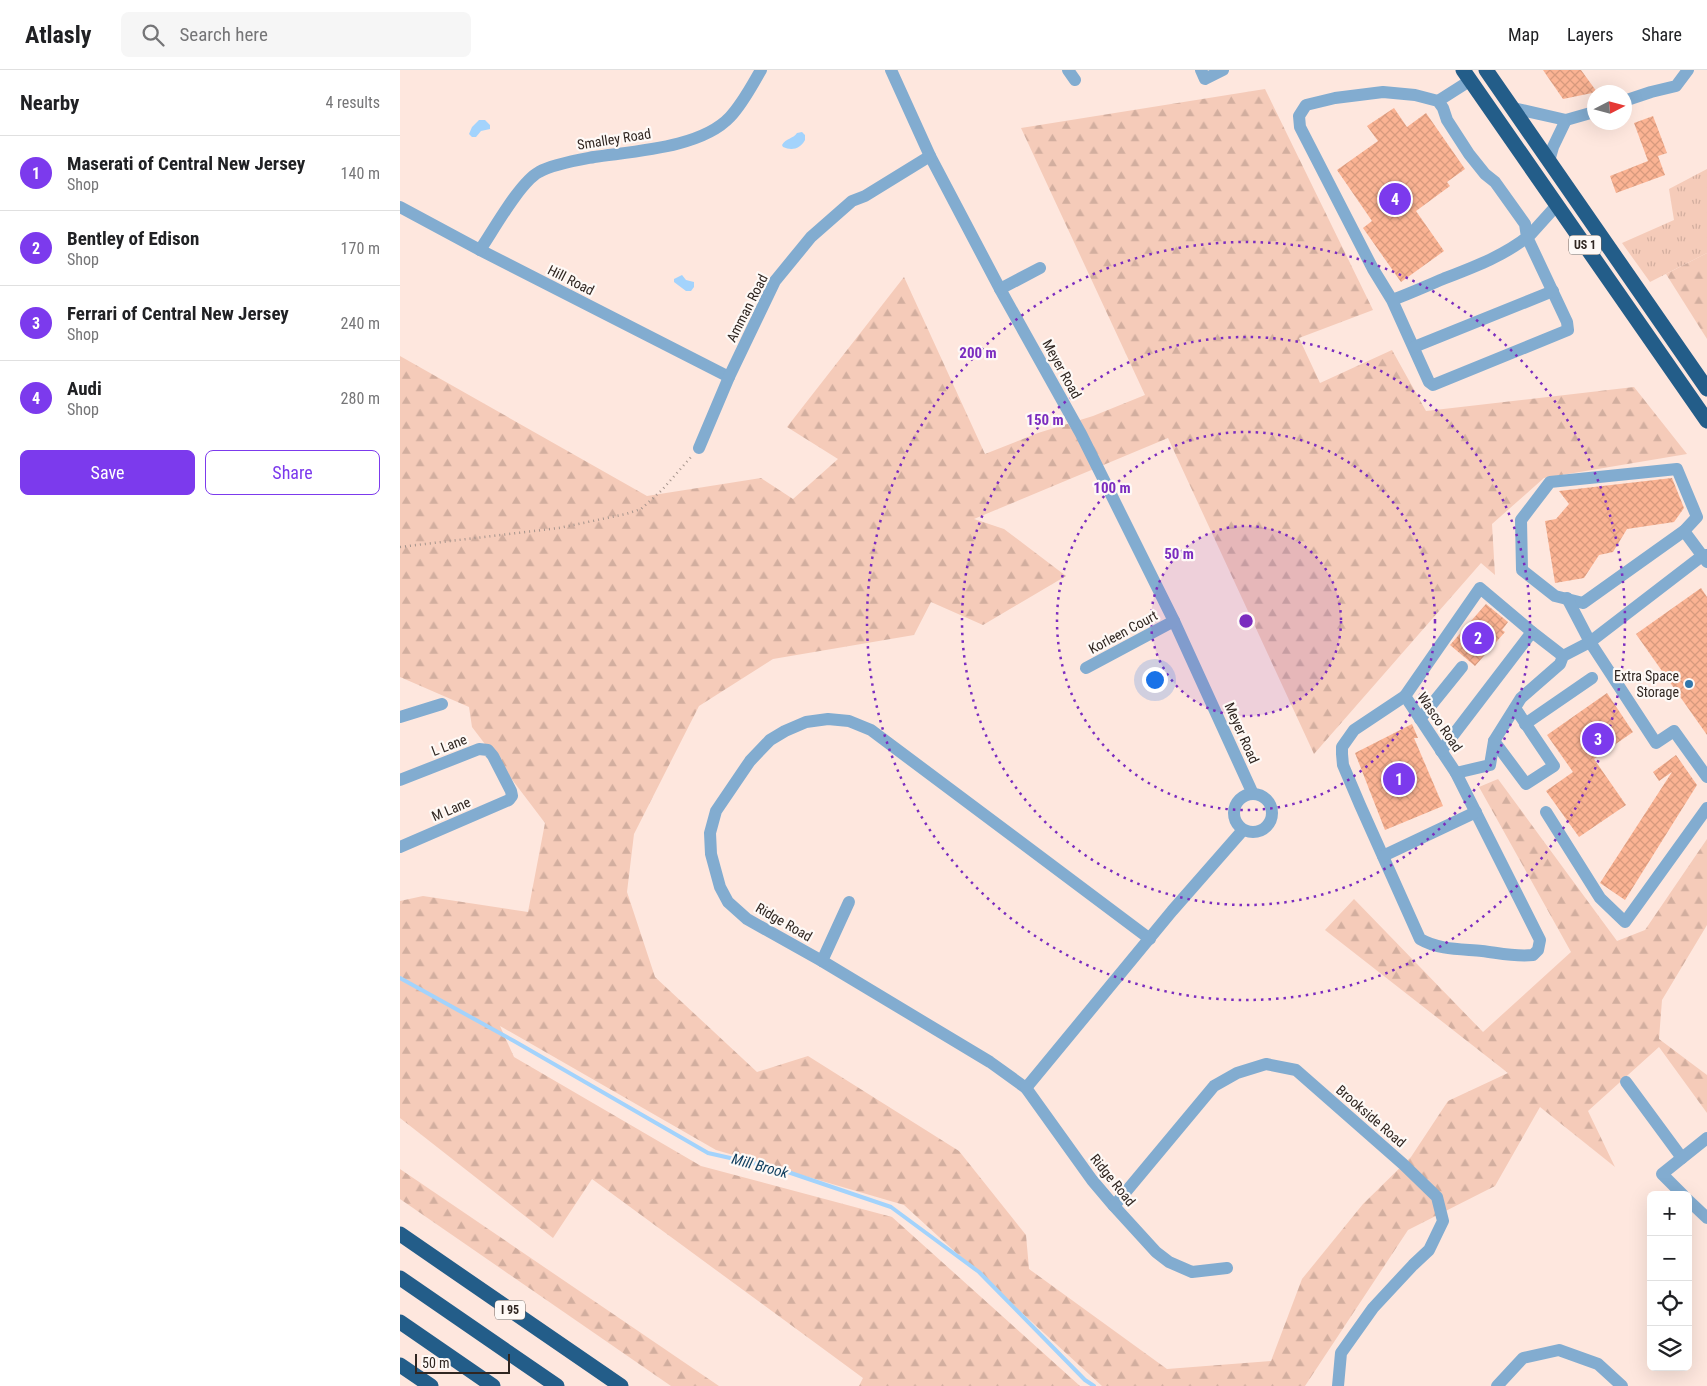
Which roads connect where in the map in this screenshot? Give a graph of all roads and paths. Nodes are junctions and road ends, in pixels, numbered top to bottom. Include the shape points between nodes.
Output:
1 (761, 70) edge
2 (891, 70) edge
3 (1201, 70) edge
4 (1223, 70) edge
5 (1486, 70) edge
6 (1688, 70) edge
7 (1467, 75) edge
8 (1632, 98) edge
9 (1438, 101) junction
10 (1512, 108) junction
11 (1587, 114) edge
12 (1566, 120) junction
13 (930, 156) junction
14 (1549, 161) junction
15 (1557, 205) junction
16 (400, 207) edge
17 (1527, 237) junction
18 (480, 250) junction
19 (1040, 268) dead end
20 (1000, 289) junction
21 (1553, 291) junction
22 (1392, 300) junction
23 (1414, 347) junction
24 (729, 377) junction
25 (1707, 389) edge
26 (1707, 421) edge
27 (699, 448) joint
28 (1684, 531) junction
29 (400, 547) edge
30 (1705, 558) edge
31 (1567, 598) junction
32 (1174, 621) junction
33 (1532, 632) junction
34 (1590, 642) junction
35 (1563, 656) junction
36 (1462, 667) dead end
37 (1086, 668) dead end
38 (1592, 678) dead end
39 (1405, 696) junction
40 (442, 704) dead end
41 (1515, 708) junction
42 (400, 717) edge
43 (1420, 719) junction
44 (1525, 724) junction
45 (1494, 740) junction
46 (1442, 751) junction
47 (1456, 773) junction
48 (1707, 777) edge
49 (400, 780) edge
50 (1253, 794) junction
51 (512, 796) joint
52 (1707, 808) edge
53 (1476, 812) junction
54 (1546, 812) dead end
55 (1243, 830) junction
56 (400, 847) edge
57 (1384, 856) junction
58 (849, 902) dead end
59 (1150, 939) junction
60 (822, 961) junction
61 (1626, 1082) dead end
62 (1026, 1088) junction
63 (1707, 1138) edge
64 (1682, 1158) junction
65 (1679, 1191) edge
66 (1692, 1204) edge
67 (1114, 1206) junction
68 (1707, 1218) edge
69 (400, 1234) edge
70 (1227, 1268) dead end
71 (400, 1278) edge
72 (400, 1322) edge
73 (400, 1365) edge
74 (431, 1386) edge
75 (493, 1386) edge
76 (557, 1386) edge
77 (621, 1386) edge
78 (1338, 1386) edge
79 (1497, 1386) edge
80 (1622, 1386) edge

1 - 18 street, Smalley Road via 744,101 729,119 711,132 680,143 571,161 539,172 523,186
2 - 13 street, Meyer Road
3 - 4 street via 1205,79
5 - 10 highway, US 1
6 - 8 street via 1676,86
7 - 9 street
7 - 15 highway, US 1
9 - 17 street via 1469,154 1495,182 1525,224
9 - 22 street via 1383,92 1306,105 1299,116 1300,127
10 - 12 street
10 - 14 highway, US 1
11 - 12 street
12 - 14 street via 1552,147
13 - 20 street, Meyer Road
13 - 24 street, Amman Road via 852,201 810,237 776,281
14 - 25 highway, US 1
15 - 17 street
15 - 26 highway, US 1
16 - 18 street, Hill Road
17 - 21 street
17 - 22 street via 1487,262
18 - 24 street, Hill Road
19 - 20 street
20 - 32 street, Meyer Road via 1081,434
21 - 23 street
21 - 23 street via 1568,330 1446,381 1433,385 1429,382
22 - 23 street
24 - 27 street, Amman Road
27 - 29 path via 641,509 626,514 559,528
28 - 30 street
28 - 31 street via 1583,603
28 - 31 street via 1696,517 1678,469 1550,482 1520,520 1522,570 1555,596
30 - 34 street, Wasco Road
31 - 34 street
32 - 37 street, Korleen Court
32 - 50 street, Meyer Road
33 - 35 street, Wasco Road
33 - 39 street, Wasco Road via 1480,588
33 - 46 street
34 - 35 street, Wasco Road
34 - 48 street via 1656,743 1674,731
35 - 41 street, Wasco Road via 1560,664 1521,698
36 - 43 street
38 - 44 street
39 - 43 street, Wasco Road
39 - 57 street via 1354,730 1342,748 1343,765
40 - 42 street
41 - 44 street
41 - 45 street, Wasco Road
43 - 46 street, Wasco Road
44 - 45 street via 1554,766 1526,784
45 - 47 street, Wasco Road via 1490,765
46 - 47 street, Wasco Road
47 - 53 street
49 - 51 street, L Lane via 479,749 488,750
50 - 55 street via 1241,798 1234,808 1235,821
50 - 55 street, Meyer Road via 1269,802 1273,815 1262,831
51 - 56 street, M Lane
52 - 54 street via 1625,922 1600,898
53 - 57 street
53 - 57 street via 1540,940 1533,955 1501,955 1440,947 1420,938
55 - 59 street
58 - 60 street
59 - 60 street, Ridge Road via 871,730 849,721 828,719 806,722 770,740 750,761 716,811 710,833 717,879 728,902 747,919
59 - 62 street
60 - 62 street, Ridge Road via 990,1062
61 - 64 street
62 - 67 street, Ridge Road
63 - 64 street
64 - 65 street via 1662,1174
66 - 68 street
67 - 70 street, Ridge Road via 1169,1262 1192,1272
67 - 78 street, Brookside Road via 1214,1086 1237,1073 1266,1064 1296,1070 1436,1197 1443,1221 1430,1250 1373,1308 1341,1353
69 - 77 highway, I 95
71 - 76 highway, I 95
72 - 75 highway
73 - 74 highway
79 - 80 street via 1523,1358 1558,1350 1598,1364

